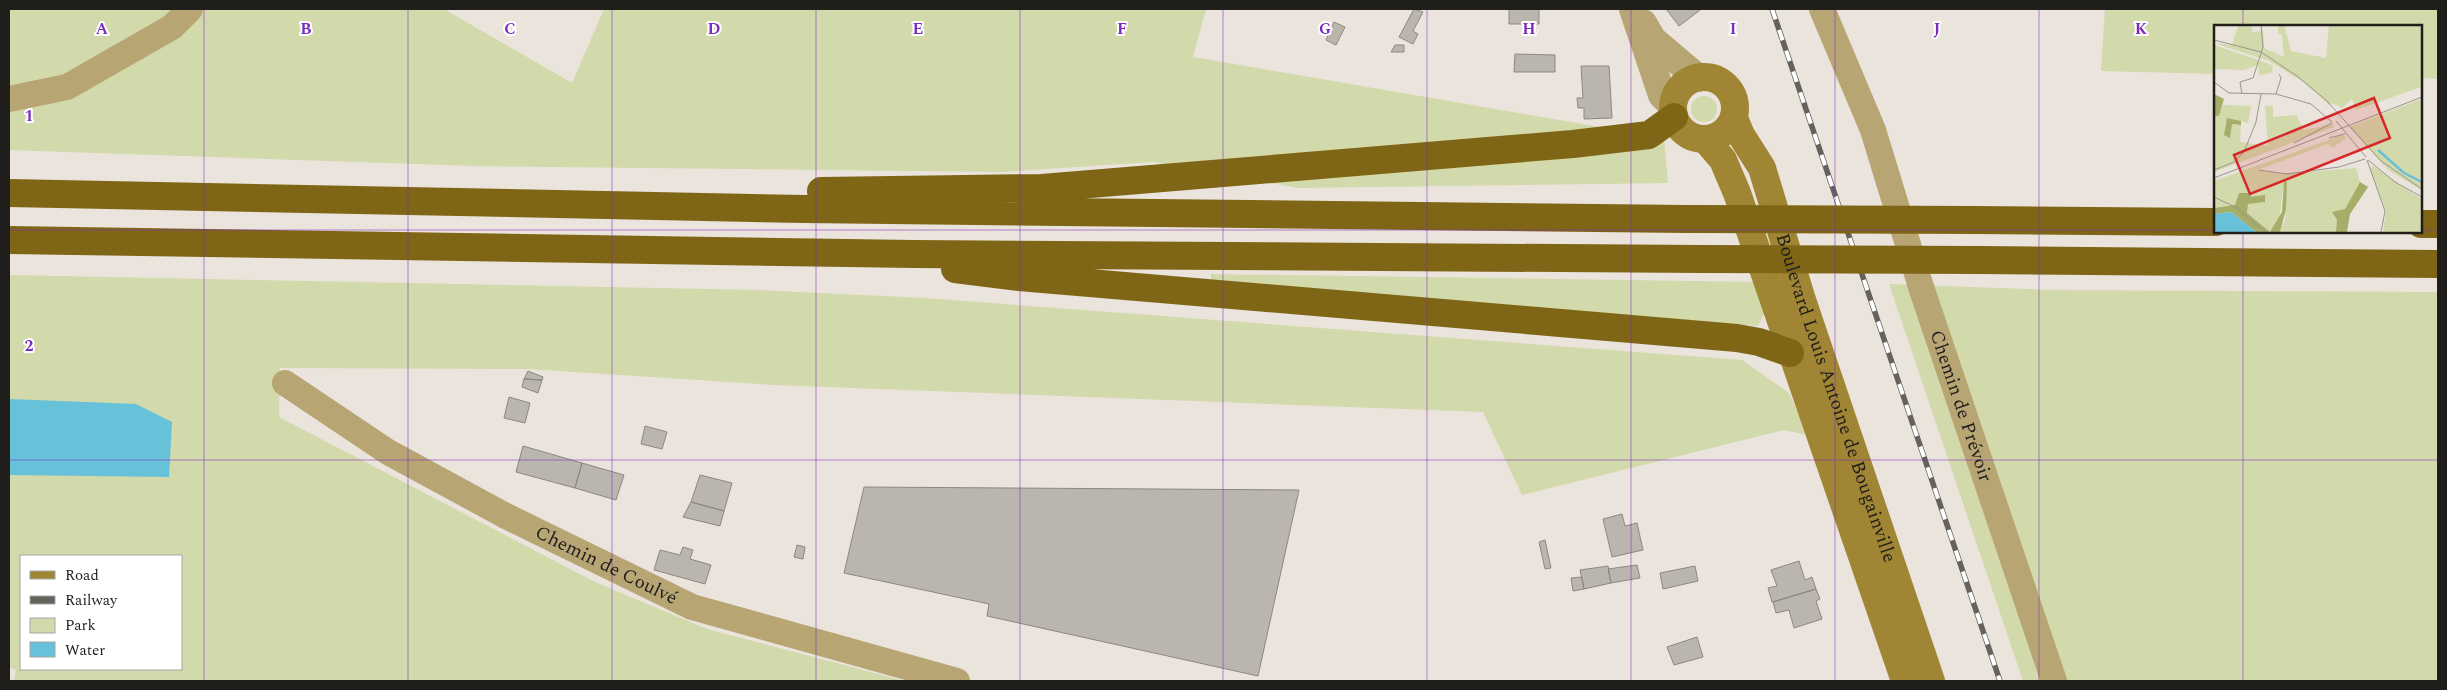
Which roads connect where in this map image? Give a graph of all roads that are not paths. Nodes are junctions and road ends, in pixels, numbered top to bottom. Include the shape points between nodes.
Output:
1 (190, 9) edge
2 (1634, 9) edge
3 (1822, 9) edge
4 (1698, 78) junction
5 (9, 99) edge
6 (1673, 111) junction
7 (1734, 118) junction
8 (1705, 140) junction
9 (9, 192) edge
10 (750, 207) junction
11 (2214, 222) edge
12 (2422, 224) edge
13 (2438, 224) edge
14 (9, 240) edge
15 (914, 254) junction
16 (2438, 264) edge
17 (1790, 353) junction
18 (285, 383) dead end
19 (957, 681) edge
20 (1905, 681) edge
21 (1931, 681) edge
22 (2054, 681) edge

1 - 5 street via 172,27 67,87
2 - 4 street via 1653,40
2 - 6 street via 1662,94
3 - 22 street, Chemin de Prévoir via 1873,130 1921,287
4 - 6 main road via 1682,87
4 - 7 main road via 1716,80 1730,91 1734,100
6 - 8 main road via 1686,134
6 - 10 highway via 1649,135 1573,144 1042,188 804,191
7 - 8 main road via 1723,133
7 - 21 main road, Boulevard Louis Antoine de Bougainville via 1762,168 1802,300
8 - 17 main road, Boulevard Louis Antoine de Bougainville via 1723,160
9 - 10 highway
10 - 11 highway, bridge
12 - 13 highway
14 - 15 highway
15 - 16 highway, bridge
15 - 17 highway via 934,264 963,271 1737,338
17 - 20 main road, Boulevard Louis Antoine de Bougainville
18 - 19 street, Chemin de Coulvé via 388,452 506,516 692,607

